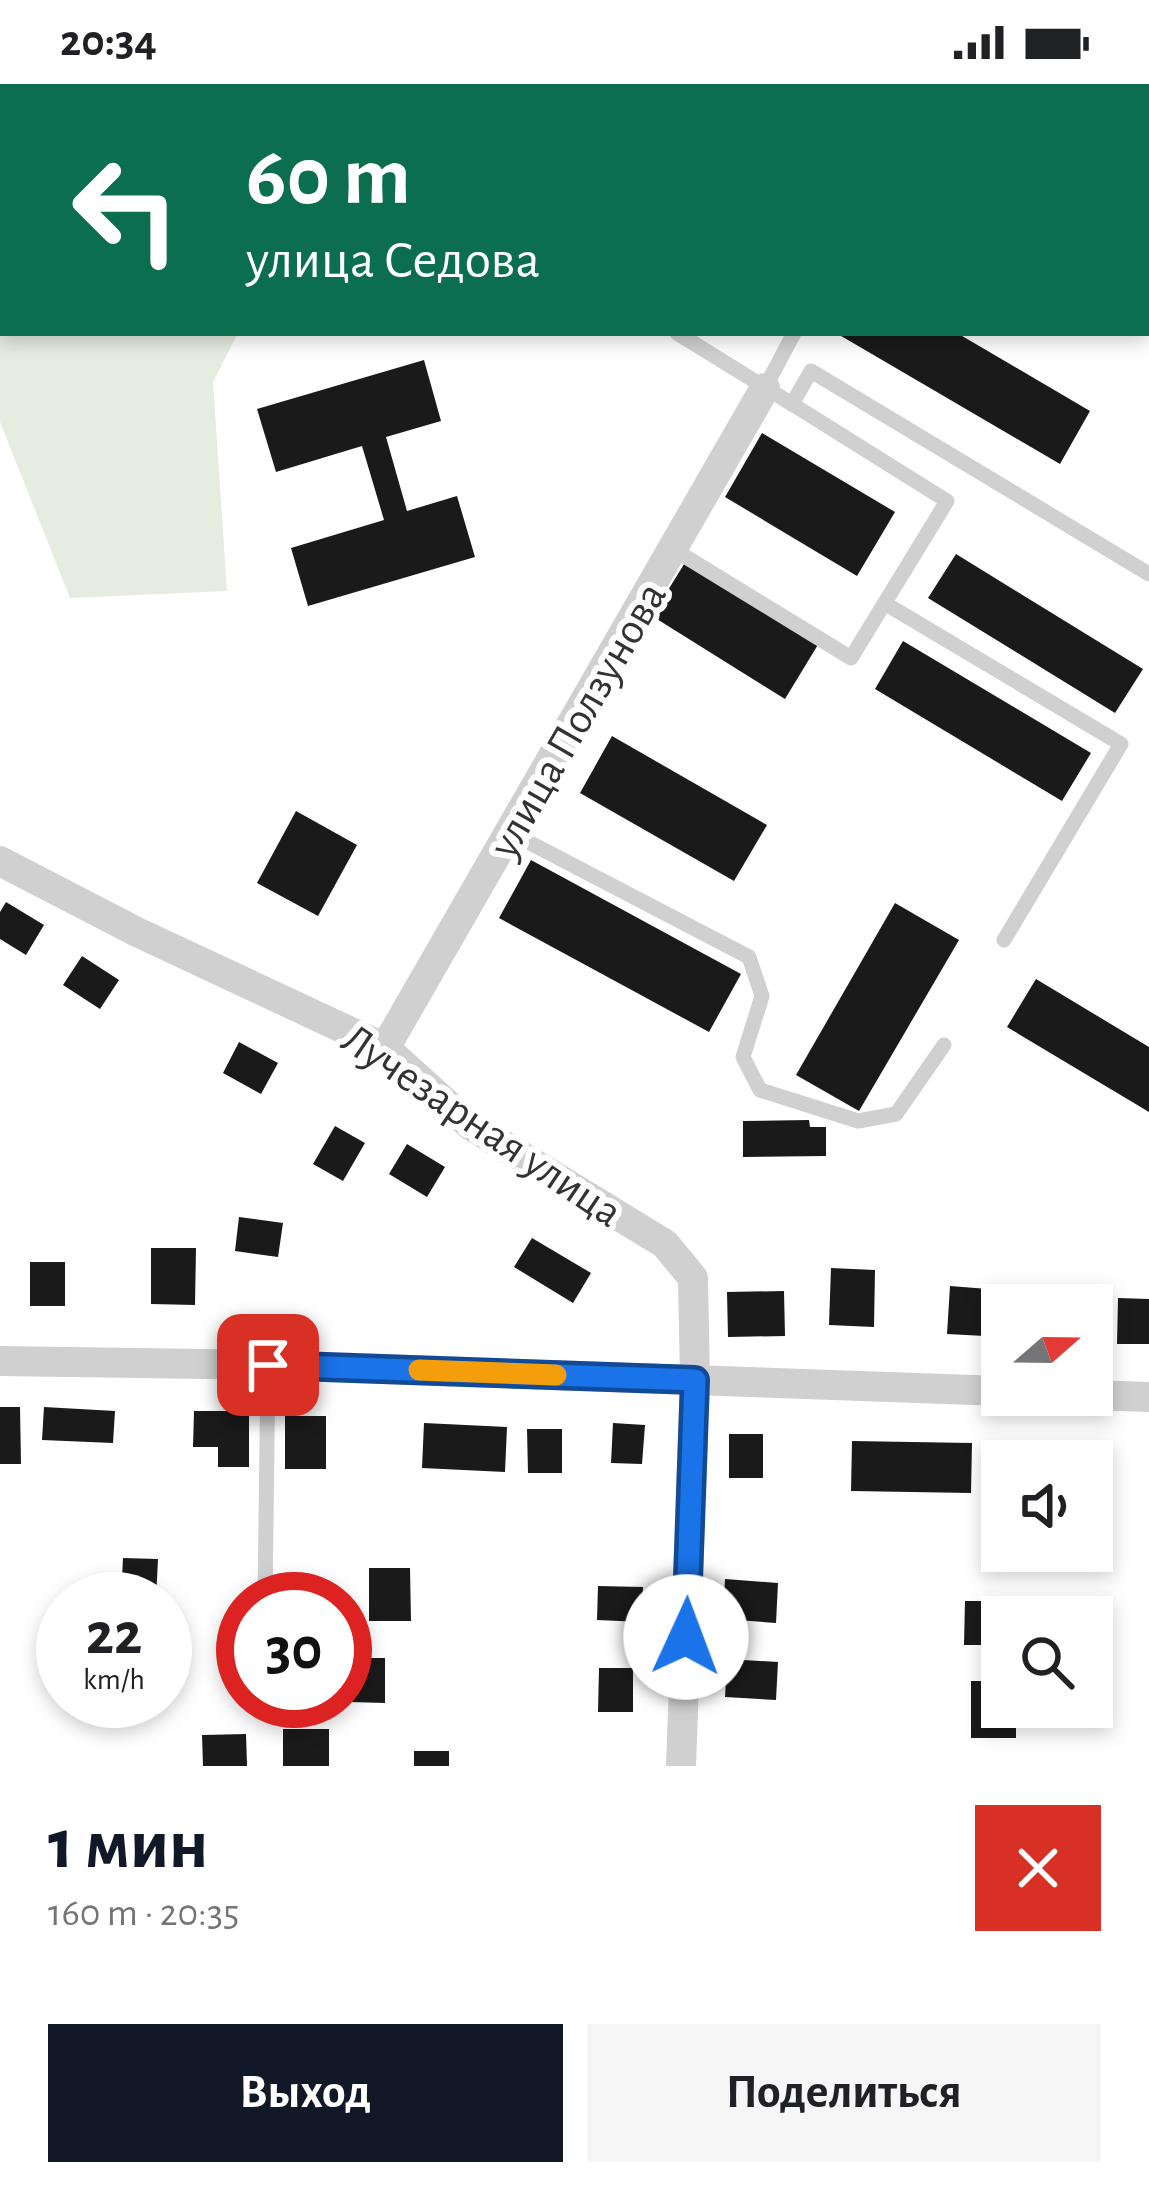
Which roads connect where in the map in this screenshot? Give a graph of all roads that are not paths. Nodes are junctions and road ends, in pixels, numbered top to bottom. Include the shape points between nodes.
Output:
1 (682, 336) edge
2 (793, 336) edge
3 (778, 396) junction
4 (673, 549) junction
5 (1149, 574) edge
6 (886, 604) junction
7 (511, 833) junction
8 (0, 861) edge
9 (1004, 940) dead end
10 (944, 1045) dead end
11 (385, 1048) junction
12 (0, 1361) edge
13 (268, 1365) junction
14 (695, 1380) junction
15 (981, 1390) edge
16 (1113, 1396) edge
17 (1149, 1397) edge
18 (265, 1572) edge
19 (681, 1766) edge

1 - 3 lane
2 - 3 lane
3 - 4 street, улица Ползунова
3 - 5 lane via 811,371
3 - 6 lane via 947,501
4 - 6 lane via 851,658
4 - 7 street, улица Ползунова
6 - 9 lane via 1121,744
7 - 10 lane via 749,957 761,996 743,1057 760,1090 858,1121 896,1114
7 - 11 street, улица Ползунова
8 - 11 street, Лучезарная улица
11 - 14 street, Лучезарная улица via 470,1124 665,1244 693,1278
12 - 13 street
13 - 14 street
13 - 18 lane
14 - 15 street
14 - 19 street
16 - 17 street

